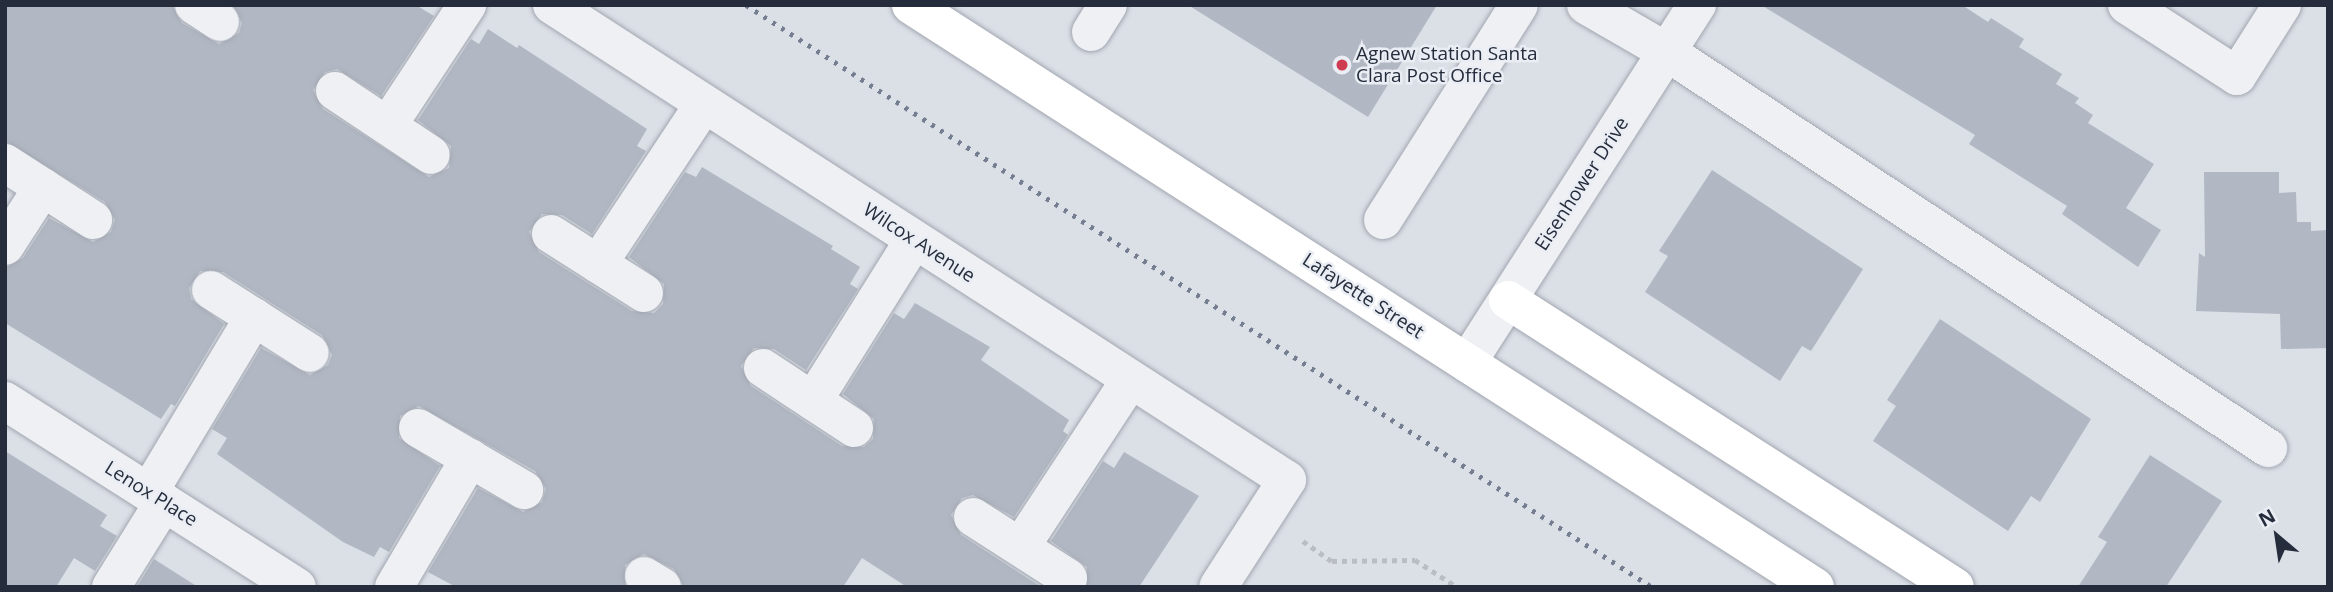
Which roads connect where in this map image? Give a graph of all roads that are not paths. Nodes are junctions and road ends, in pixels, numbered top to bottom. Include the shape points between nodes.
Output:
1 (467, 5) edge
2 (552, 5) edge
3 (911, 5) edge
4 (1519, 5) edge
5 (1587, 5) edge
6 (1698, 5) edge
7 (2127, 5) edge
8 (2282, 5) edge
9 (1667, 52) junction
10 (335, 92) dead end
11 (704, 104) junction
12 (388, 125) junction
13 (431, 155) dead end
14 (5, 163) edge
15 (43, 187) junction
16 (93, 220) dead end
17 (1383, 220) dead end
18 (551, 234) dead end
19 (914, 240) junction
20 (5, 246) edge
21 (598, 264) junction
22 (211, 290) dead end
23 (644, 293) dead end
24 (1508, 300) junction
25 (254, 317) junction
26 (310, 353) dead end
27 (1466, 363) junction
28 (763, 368) dead end
29 (1130, 380) junction
30 (5, 401) edge
31 (813, 401) junction
32 (418, 428) dead end
33 (854, 428) dead end
34 (2268, 448) dead end
35 (470, 458) junction
36 (524, 490) dead end
37 (156, 497) junction
38 (973, 517) dead end
39 (1021, 546) junction
40 (1068, 578) dead end
41 (111, 587) edge
42 (297, 587) edge
43 (394, 587) edge
44 (1218, 587) edge
45 (1815, 587) edge
46 (1955, 587) edge

1 - 12 street
2 - 11 street, Wilcox Avenue
3 - 27 main road, Lafayette Street
4 - 17 street
5 - 9 street
6 - 9 street, Eisenhower Drive
7 - 8 street via 2237,76
9 - 24 street, Eisenhower Drive
9 - 34 street
10 - 12 street
11 - 19 street, Wilcox Avenue
11 - 21 street
12 - 13 street
14 - 15 street
15 - 16 street
15 - 20 street
18 - 21 street
19 - 29 street, Wilcox Avenue
19 - 31 street
21 - 23 street
22 - 25 street
24 - 27 street, Eisenhower Drive
24 - 46 main road
25 - 26 street
25 - 37 street
27 - 45 main road, Lafayette Street
28 - 31 street
29 - 39 street
29 - 44 street, Wilcox Avenue via 1287,480
30 - 37 street, Lenox Place
31 - 33 street
32 - 35 street
35 - 36 street
35 - 43 street
37 - 41 street
37 - 42 street, Lenox Place
38 - 39 street
39 - 40 street

